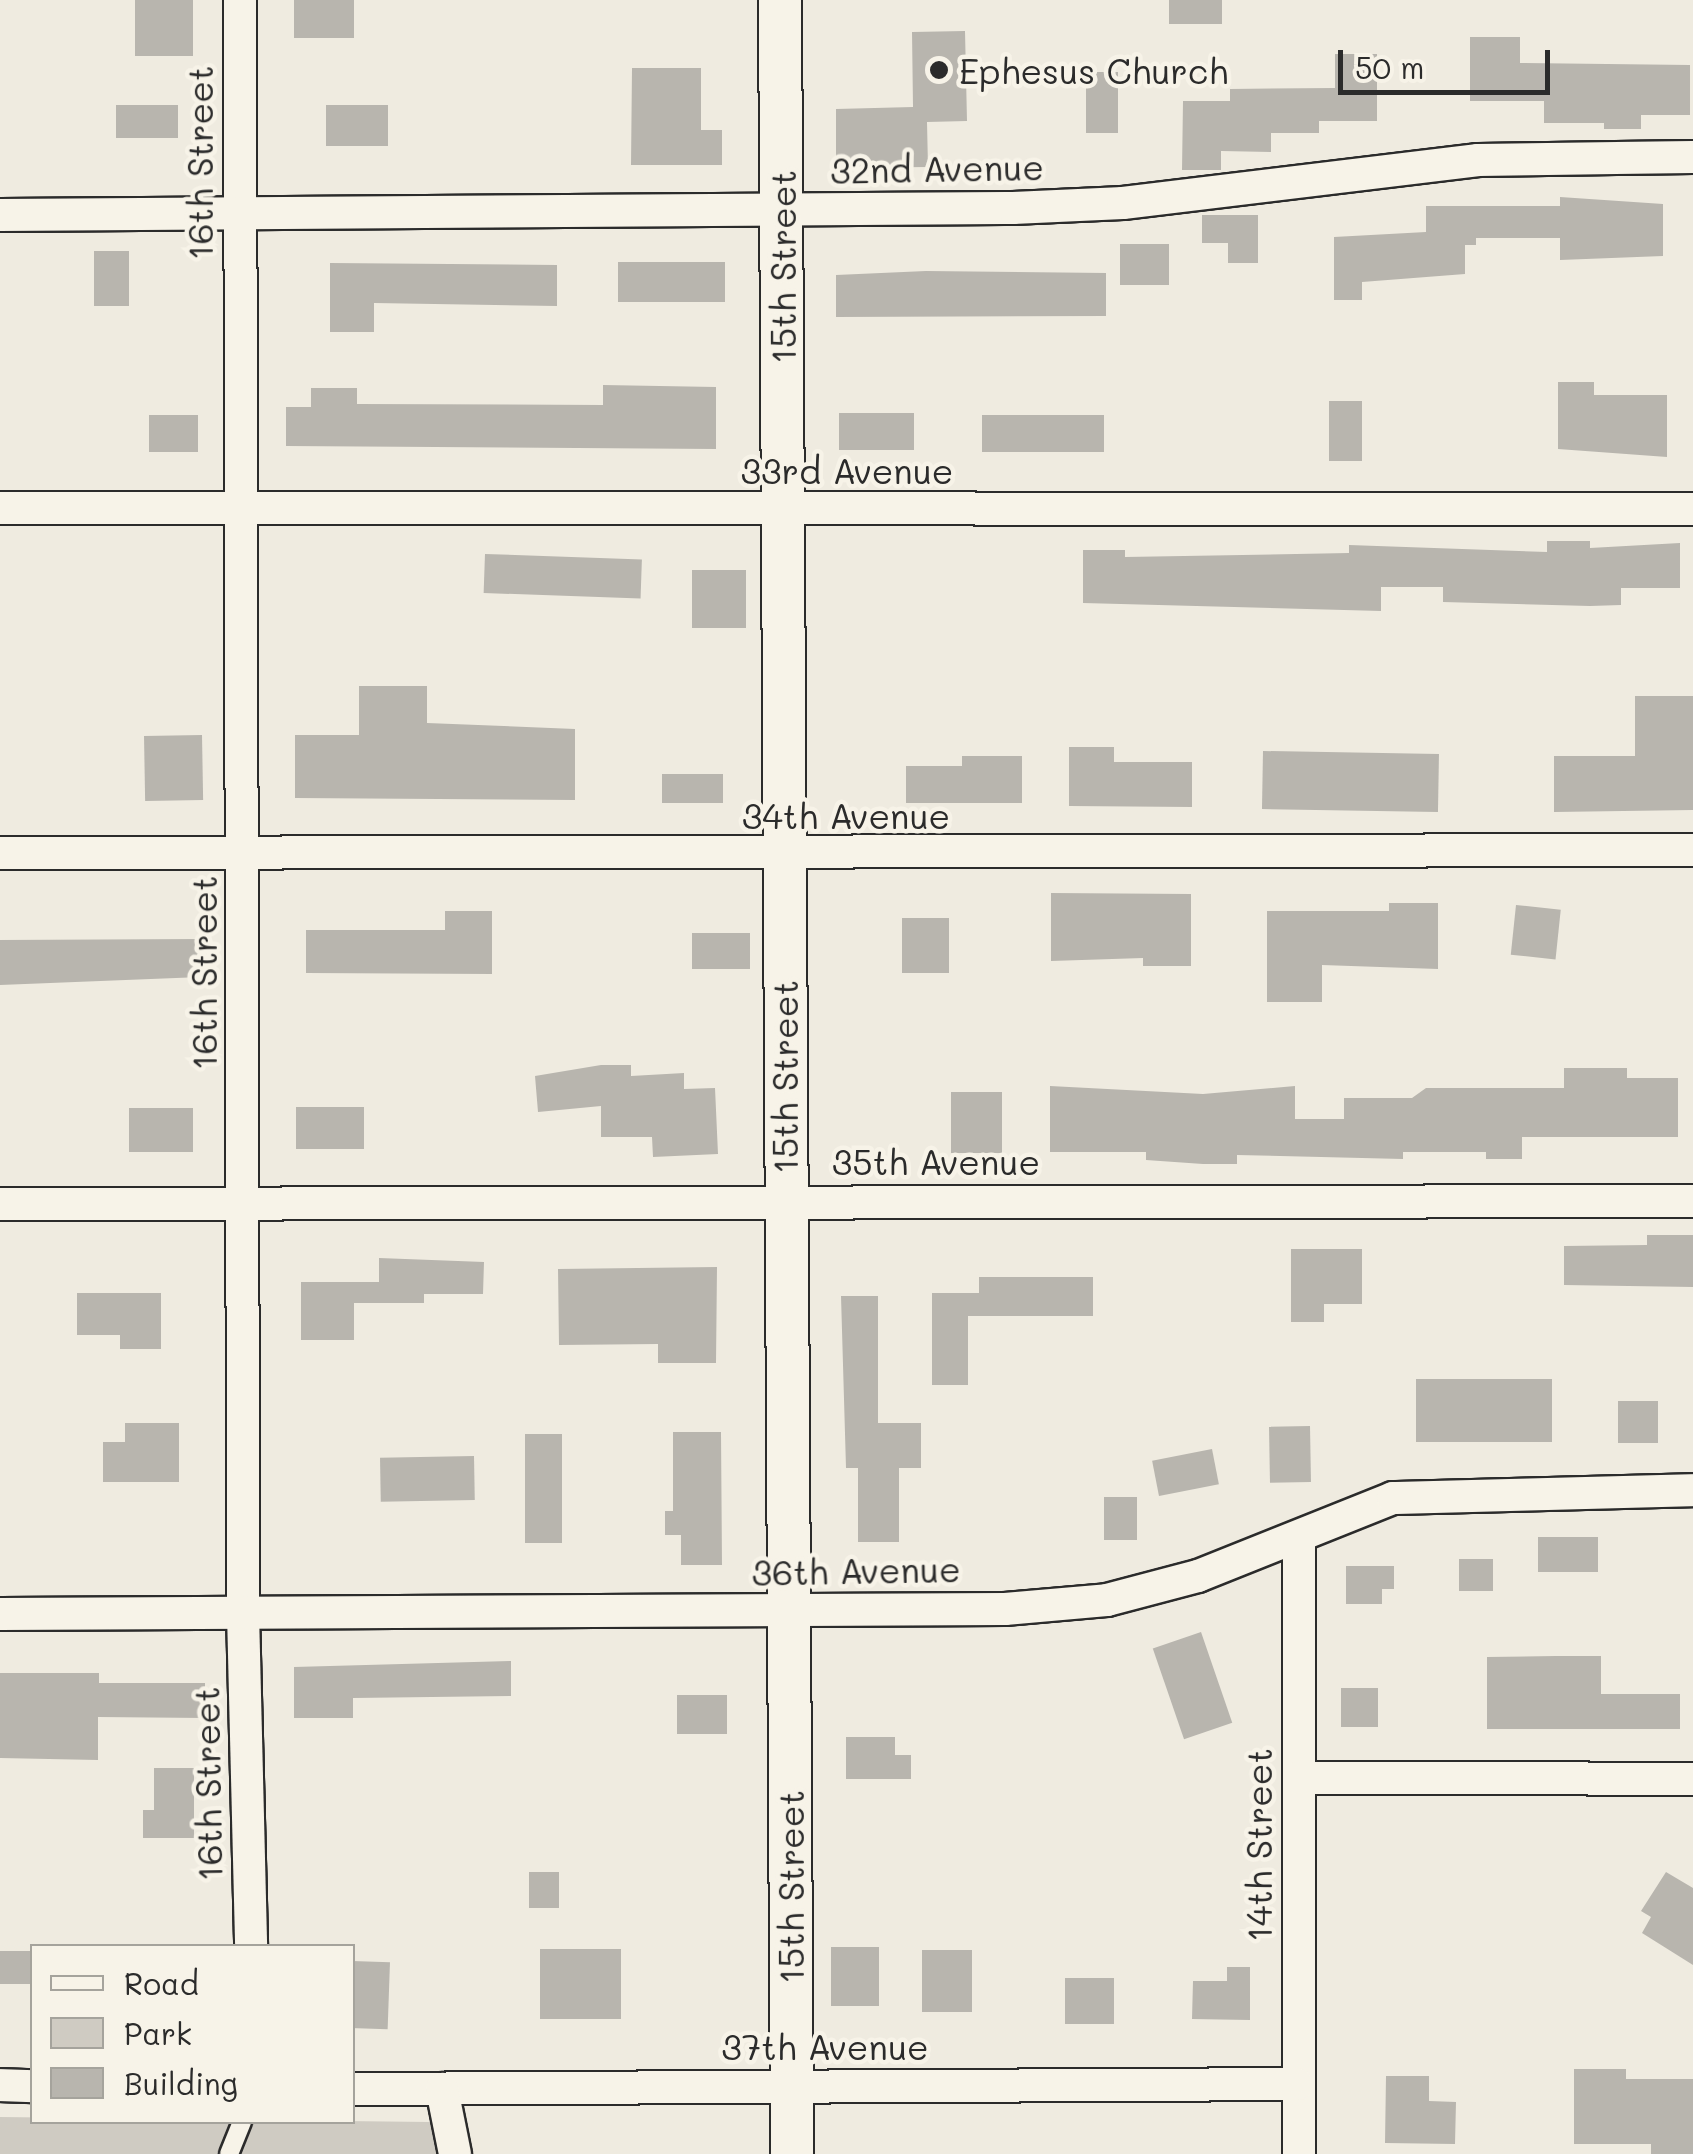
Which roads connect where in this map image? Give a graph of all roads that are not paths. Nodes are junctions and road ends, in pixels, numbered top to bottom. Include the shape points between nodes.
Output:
1 (240, 0) edge
2 (780, 0) edge
3 (1693, 158) edge
4 (782, 210) junction
5 (238, 213) junction
6 (0, 216) edge
7 (0, 508) edge
8 (239, 508) junction
9 (1693, 509) edge
10 (784, 510) junction
11 (1693, 850) edge
12 (243, 852) junction
13 (0, 853) edge
14 (785, 856) junction
15 (784, 1201) junction
16 (1693, 1201) edge
17 (243, 1202) junction
18 (0, 1204) edge
19 (1693, 1490) edge
20 (1299, 1537) junction
21 (788, 1611) junction
22 (243, 1613) junction
23 (0, 1614) edge
24 (1299, 1778) junction
25 (1693, 1780) edge
26 (251, 1944) edge
27 (1298, 2084) junction
28 (0, 2085) edge
29 (791, 2085) junction
30 (30, 2086) edge
31 (355, 2089) edge
32 (442, 2089) junction
33 (241, 2124) edge
34 (229, 2154) edge
35 (455, 2154) edge
36 (792, 2154) edge
37 (1300, 2154) edge

1 - 5 street, 16th Street
2 - 4 street, 15th Street
3 - 4 street, 32nd Avenue via 1478,160 1124,203
4 - 5 street, 32nd Avenue
4 - 10 street, 15th Street
5 - 6 street, 32nd Avenue
5 - 8 street, 16th Street
7 - 8 street, 33rd Avenue
8 - 10 street, 33rd Avenue
8 - 12 street, 16th Street
9 - 10 street, 33rd Avenue
10 - 14 street, 15th Street
11 - 14 street, 34th Avenue
12 - 13 street, 34th Avenue
12 - 14 street, 34th Avenue
12 - 17 street, 16th Street
14 - 15 street, 15th Street
15 - 16 street, 35th Avenue
15 - 17 street, 35th Avenue
15 - 21 street, 15th Street
17 - 18 street, 35th Avenue
17 - 22 street, 16th Street
19 - 20 street, 36th Avenue via 1392,1498
20 - 21 street, 36th Avenue via 1198,1576 1106,1600 1005,1609
20 - 24 street, 14th Street
21 - 22 street, 36th Avenue
21 - 29 street, 15th Street
22 - 23 street, 36th Avenue
22 - 26 street, 16th Street
24 - 25 street
24 - 27 street, 14th Street
27 - 29 street, 37th Avenue
27 - 37 street, 14th Street
28 - 30 street
29 - 32 street, 37th Avenue
29 - 36 street, 15th Street
31 - 32 street, 37th Avenue
32 - 35 street
33 - 34 lane

